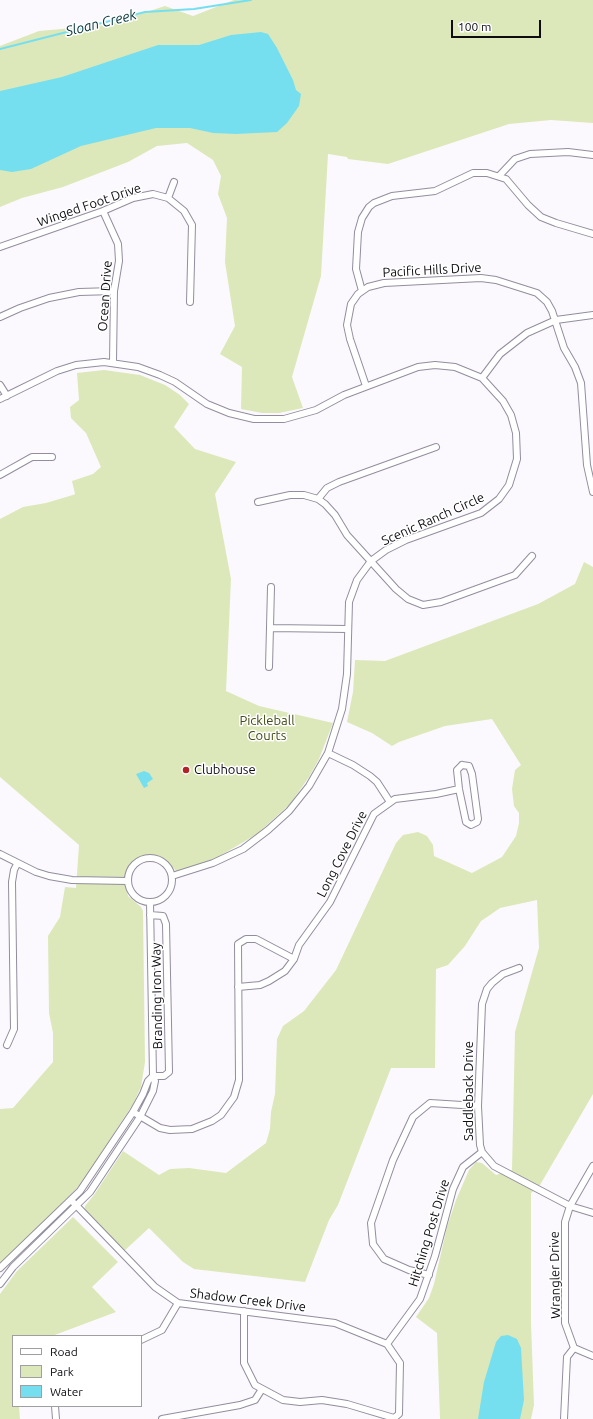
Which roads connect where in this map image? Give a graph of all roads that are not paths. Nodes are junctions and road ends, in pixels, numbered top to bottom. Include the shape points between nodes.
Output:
1 (593, 155) edge
2 (499, 176) junction
3 (174, 182) dead end
4 (168, 198) junction
5 (366, 199) dead end
6 (371, 205) junction
7 (103, 211) junction
8 (593, 234) edge
9 (0, 247) edge
10 (114, 291) junction
11 (362, 291) junction
12 (190, 302) dead end
13 (593, 315) edge
14 (0, 317) edge
15 (556, 320) junction
16 (113, 362) junction
17 (482, 378) junction
18 (0, 385) edge
19 (366, 386) junction
20 (7, 396) junction
21 (0, 399) edge
22 (436, 447) dead end
23 (52, 457) dead end
24 (0, 475) edge
25 (593, 492) edge
26 (318, 499) junction
27 (258, 502) dead end
28 (532, 556) dead end
29 (371, 561) junction
30 (271, 587) dead end
31 (270, 628) junction
32 (348, 629) junction
33 (269, 667) dead end
34 (328, 753) junction
35 (459, 789) junction
36 (390, 802) junction
37 (0, 854) edge
38 (17, 864) junction
39 (172, 876) junction
40 (128, 881) junction
41 (150, 902) junction
42 (150, 915) junction
43 (294, 960) junction
44 (520, 968) dead end
45 (238, 987) junction
46 (7, 1046) dead end
47 (153, 1076) junction
48 (478, 1106) junction
49 (133, 1112) junction
50 (140, 1117) junction
51 (482, 1152) junction
52 (593, 1166) edge
53 (71, 1200) junction
54 (76, 1206) junction
55 (570, 1206) junction
56 (593, 1213) edge
57 (0, 1268) edge
58 (428, 1275) junction
59 (0, 1284) edge
60 (178, 1303) junction
61 (244, 1311) junction
62 (142, 1340) edge
63 (387, 1344) junction
64 (574, 1348) junction
65 (593, 1356) edge
66 (262, 1389) junction
67 (55, 1407) edge
68 (56, 1419) edge
69 (162, 1419) edge
70 (564, 1419) edge

1 - 2 street via 568,152 530,154 515,159
2 - 6 street via 473,173 435,191 392,196
2 - 8 street via 511,184 542,217
3 - 4 street
4 - 7 street, Winged Foot Drive via 153,194 133,198
4 - 12 street, Winged Foot Drive via 184,211 192,225
5 - 6 street
6 - 11 street via 362,218 358,232 356,269
7 - 9 street, Winged Foot Drive
7 - 10 street, Ocean Drive via 118,244 119,261
10 - 14 street via 79,292 49,298
10 - 16 street, Ocean Drive
11 - 15 street, Pacific Hills Drive via 384,283 488,278 537,293 547,302
11 - 19 street via 351,304 347,325
13 - 15 street
15 - 17 street via 538,327 512,343
15 - 25 street, Pacific Hills Drive via 564,348 582,383 587,465
16 - 19 street, Scenic Ranch Circle via 155,372 218,409 254,419 284,419 303,414
16 - 20 street, Scenic Ranch Circle via 87,363 66,368 46,375
17 - 19 street, Scenic Ranch Circle via 455,367 426,365
17 - 29 street, Scenic Ranch Circle via 508,408 516,433 516,463 504,491 493,505 481,513 401,542
18 - 20 street
20 - 21 street, Scenic Ranch Circle
22 - 26 street via 339,482 327,488
23 - 24 street via 32,457
26 - 27 street via 296,495
26 - 29 street via 330,509 347,535
28 - 29 street via 522,570 506,579 441,602 424,605 402,595
29 - 32 street, Scenic Ranch Circle via 357,580 351,595
30 - 31 street
31 - 32 street
31 - 33 street
32 - 34 street, Scenic Ranch Circle via 344,697
34 - 36 street via 370,776
34 - 39 street, Scenic Ranch Circle via 300,798 268,830 232,855
35 - 35 street via 466,822 474,824 478,819 476,802 471,769 466,765 457,770
35 - 36 street, Long Cove Drive
36 - 43 street, Long Cove Drive via 370,819 330,902 299,945
37 - 38 street
38 - 40 street via 60,878
38 - 46 street via 12,882 14,1029
39 - 40 street via 165,864 151,858 137,862 132,867
39 - 41 street via 171,889 167,894 156,902
40 - 41 street via 132,894
41 - 42 street
42 - 47 street
42 - 47 street, Branding Iron Way via 160,915 165,919 169,1072 164,1076
43 - 45 street, Long Cove Drive via 285,971 269,981 256,986
43 - 45 street via 256,939 246,939 238,944 237,950
44 - 48 street, Saddleback Drive via 498,977 484,996 481,1013
45 - 50 street via 239,1080 229,1106 212,1121 192,1129 160,1128
47 - 49 street
47 - 50 street via 153,1091
48 - 51 street, Saddleback Drive via 478,1138
48 - 58 street via 430,1103 413,1117 393,1160 371,1223 373,1244 384,1259
49 - 50 street
49 - 53 street via 86,1183
50 - 54 street via 93,1188
51 - 55 street, Saddleback Drive via 494,1166
51 - 58 street, Hitching Post Drive via 463,1167 453,1189
52 - 55 street, Wrangler Drive
53 - 54 street, Shadow Creek Drive
53 - 57 street
54 - 59 street via 13,1267
54 - 60 street, Shadow Creek Drive via 154,1287
55 - 56 street, Saddleback Drive
55 - 64 street, Wrangler Drive via 565,1222 565,1323
58 - 63 street, Hitching Post Drive via 420,1299
60 - 61 street, Shadow Creek Drive
60 - 62 street via 162,1330
61 - 63 street, Shadow Creek Drive via 335,1323
61 - 66 street via 244,1364 255,1385
63 - 66 street via 400,1364 399,1414 394,1418 347,1404 283,1400
64 - 65 street
64 - 70 street via 567,1357
66 - 69 street via 255,1400 240,1405
67 - 68 street

